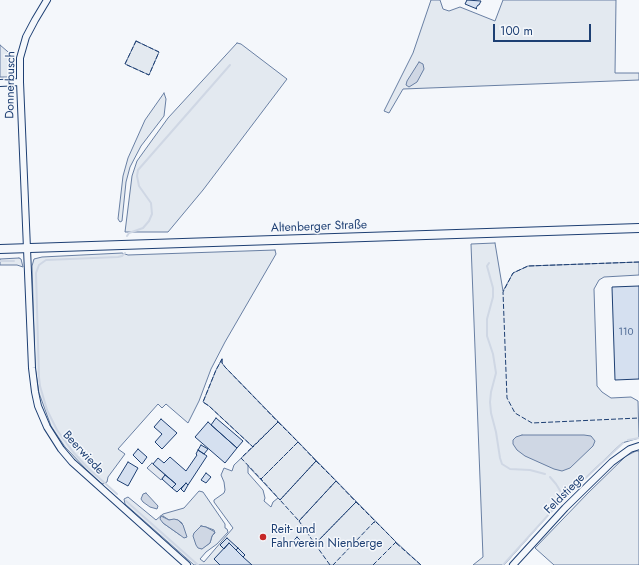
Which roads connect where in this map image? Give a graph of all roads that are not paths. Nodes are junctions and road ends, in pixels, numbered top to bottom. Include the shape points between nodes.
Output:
1 (47, 0) edge
2 (20, 82) junction
3 (0, 83) edge
4 (639, 228) edge
5 (27, 248) junction
6 (0, 249) edge
7 (639, 446) edge
8 (187, 565) edge
9 (513, 565) edge

1 - 2 street, Donnerbusch via 23,44
2 - 3 street
2 - 5 street, Donnerbusch
4 - 5 main road, Altenberger Straße
5 - 6 main road, Altenberger Straße
5 - 8 street, Beerwiede via 32,368 38,406 47,427 83,473
7 - 9 street, Feldstiege via 630,449 612,462 565,508

